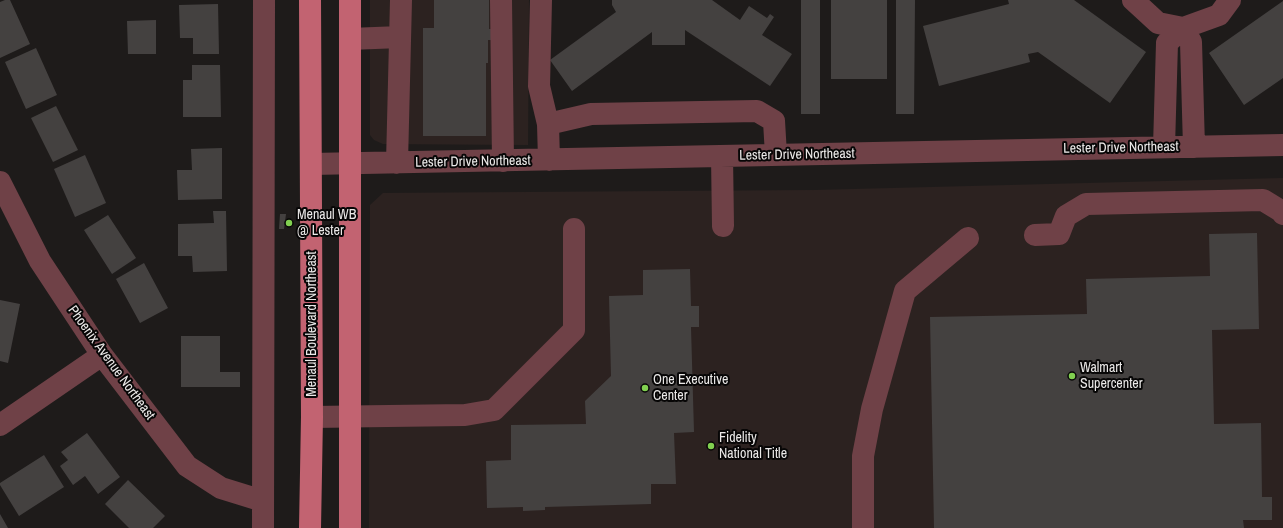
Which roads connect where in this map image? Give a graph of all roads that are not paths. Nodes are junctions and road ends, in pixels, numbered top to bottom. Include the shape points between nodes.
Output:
1 (264, 0) edge
2 (310, 0) edge
3 (350, 0) edge
4 (401, 0) edge
5 (501, 0) edge
6 (541, 0) edge
7 (1133, 0) edge
8 (1230, 0) edge
9 (1182, 28) junction
10 (400, 37) junction
11 (350, 39) junction
12 (548, 124) junction
13 (1283, 145) edge
14 (1164, 147) junction
15 (1194, 147) junction
16 (776, 155) junction
17 (722, 156) junction
18 (549, 160) junction
19 (503, 161) junction
20 (397, 163) junction
21 (311, 164) junction
22 (350, 164) junction
23 (0, 182) edge
24 (1283, 214) edge
25 (723, 226) dead end
26 (574, 229) dead end
27 (1035, 235) dead end
28 (968, 238) dead end
29 (102, 355) junction
30 (351, 416) junction
31 (312, 417) junction
32 (0, 425) edge
33 (263, 500) junction
34 (263, 528) edge
35 (310, 528) edge
36 (350, 528) edge
37 (863, 528) edge

1 - 33 street
2 - 21 main road, Menaul Boulevard Northeast
3 - 11 main road
4 - 10 street
5 - 19 street
6 - 12 street via 539,86
7 - 9 street via 1158,23
8 - 9 street via 1219,15
9 - 14 street via 1167,43
9 - 15 street via 1191,42
10 - 11 street
10 - 20 street
11 - 22 main road
12 - 16 street via 591,114 757,111 774,121
12 - 18 street
13 - 15 street, Lester Drive Northeast
14 - 15 street, Lester Drive Northeast
14 - 16 street, Lester Drive Northeast
16 - 17 street, Lester Drive Northeast
17 - 18 street, Lester Drive Northeast
17 - 25 street
18 - 19 street, Lester Drive Northeast
19 - 20 street, Lester Drive Northeast
20 - 22 street, Lester Drive Northeast
21 - 22 street, Lester Drive Northeast
21 - 31 main road, Menaul Boulevard Northeast
22 - 30 main road
23 - 29 street, Phoenix Avenue Northeast via 40,261
24 - 27 street via 1263,200 1086,204 1066,216 1059,234
26 - 30 street via 574,330 494,410 465,415
28 - 37 street via 905,291 872,409 862,456
29 - 32 street
29 - 33 street, Phoenix Avenue Northeast via 187,466 221,488
30 - 31 street
30 - 36 main road
31 - 35 main road, Menaul Boulevard Northeast
33 - 34 street

